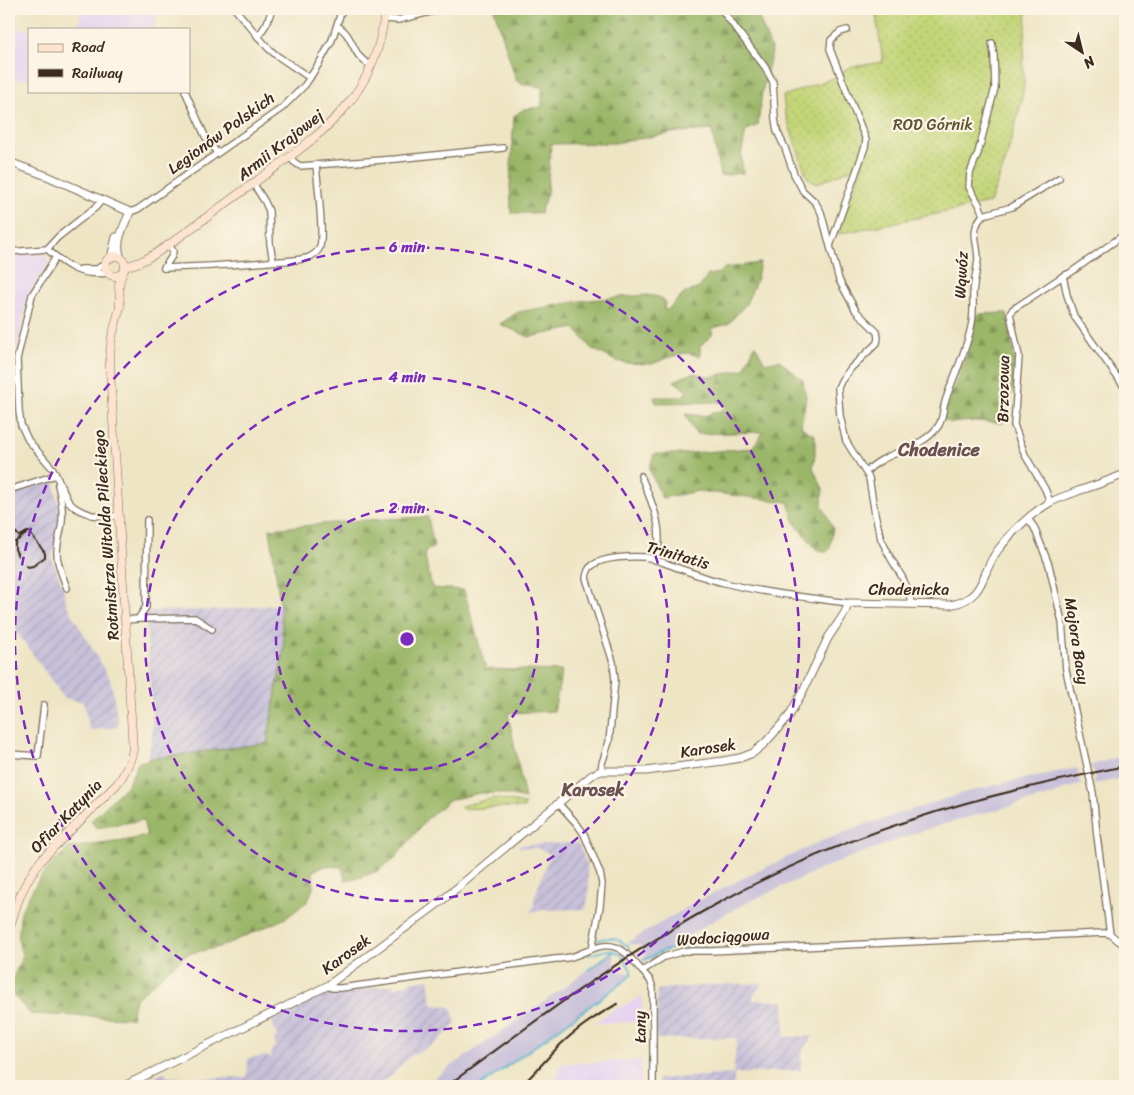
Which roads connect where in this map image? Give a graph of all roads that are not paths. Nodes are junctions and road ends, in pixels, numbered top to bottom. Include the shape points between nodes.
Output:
1 (235, 9) edge
2 (272, 9) edge
3 (342, 9) edge
4 (385, 9) edge
5 (442, 9) edge
6 (721, 9) edge
7 (384, 20) junction
8 (337, 26) junction
9 (847, 30) dead end
10 (258, 37) junction
11 (992, 43) dead end
12 (371, 65) junction
13 (310, 78) junction
14 (185, 92) edge
15 (503, 148) dead end
16 (217, 153) junction
17 (290, 157) junction
18 (9, 162) edge
19 (316, 165) junction
20 (1059, 178) dead end
21 (253, 183) junction
22 (102, 200) junction
23 (130, 212) junction
24 (983, 216) junction
25 (123, 226) junction
26 (1125, 234) edge
27 (167, 246) junction
28 (830, 246) junction
29 (47, 250) junction
30 (9, 252) edge
31 (56, 258) junction
32 (108, 260) junction
33 (273, 262) junction
34 (123, 265) junction
35 (71, 267) junction
36 (109, 274) junction
37 (1063, 276) junction
38 (116, 318) junction
39 (1124, 384) edge
40 (866, 472) junction
41 (1125, 474) edge
42 (641, 476) dead end
43 (56, 477) junction
44 (9, 490) edge
45 (1050, 502) junction
46 (119, 516) junction
47 (1028, 519) junction
48 (147, 520) dead end
49 (655, 560) junction
50 (67, 588) dead end
51 (849, 603) junction
52 (912, 604) junction
53 (125, 620) junction
54 (138, 620) junction
55 (212, 630) dead end
56 (44, 705) dead end
57 (133, 750) joint
58 (9, 754) edge
59 (601, 771) junction
60 (558, 803) junction
61 (9, 931) edge
62 (1110, 934) junction
63 (1125, 946) edge
64 (592, 949) junction
65 (642, 971) junction
66 (327, 986) junction
67 (124, 1086) edge
68 (653, 1086) edge

1 - 10 street
2 - 10 street
3 - 8 street, Legionów Polskich
4 - 7 main road, Armii Krajowej
5 - 7 street via 398,20
6 - 28 street via 773,82 777,131 803,191 821,212
7 - 12 main road, Armii Krajowej
8 - 12 street via 348,34 363,61
8 - 13 street, Legionów Polskich
9 - 28 street via 831,40 830,49 866,140
10 - 13 street via 276,55
11 - 24 street via 995,88 969,187
12 - 17 main road, Armii Krajowej via 353,98 339,115
13 - 16 street, Legionów Polskich via 282,108
14 - 16 street via 205,136
15 - 19 street
16 - 23 street, Legionów Polskich
17 - 19 street via 300,166
17 - 21 main road, Armii Krajowej
18 - 22 street
19 - 33 street via 319,250 306,258
20 - 24 street via 1012,207
21 - 27 main road, Armii Krajowej
21 - 33 street via 269,212
22 - 23 street
22 - 29 street
23 - 25 street
24 - 40 street, Wąwóz via 975,236 978,258 972,327 940,424 915,446 875,463
25 - 32 street
25 - 34 street via 118,248
26 - 37 street
27 - 33 street via 173,251 164,268
27 - 34 main road, Armii Krajowej via 148,258
28 - 40 street via 838,280 856,311 877,332 878,338 838,388 846,441
29 - 30 street
29 - 31 street
31 - 35 street
31 - 43 street via 32,295 18,359 21,425 28,440
32 - 34 main road via 116,256
32 - 35 street via 93,270
32 - 36 main road via 106,270
34 - 36 main road via 115,276
34 - 38 main road, Rotmistrza Witolda Pileckiego via 119,284 120,307
35 - 36 street via 87,273
36 - 38 main road, Rotmistrza Witolda Pileckiego via 115,284
37 - 39 street via 1074,316
37 - 45 street, Brzozowa via 1010,314 1018,356 1014,425 1024,455
38 - 46 main road, Rotmistrza Witolda Pileckiego via 110,370
40 - 52 street via 881,538
41 - 45 street, Chodenicka
42 - 49 street via 658,520 660,540
43 - 44 street
43 - 46 street via 68,501 79,510 98,516
43 - 50 street via 62,522 57,556
45 - 47 street, Chodenicka
46 - 53 main road, Rotmistrza Witolda Pileckiego
47 - 52 street, Chodenicka via 998,550 978,589 966,601 950,605
47 - 62 street, Majora Bacy via 1048,565 1062,622 1066,670 1095,804
48 - 54 street via 146,607
49 - 51 street, Trinitatis via 723,583
49 - 59 street, Trinitatis via 646,557 612,558 591,565 587,571 586,578 613,662 615,680 609,742
51 - 52 street, Chodenicka
51 - 59 street, Karosek via 788,716 765,744 753,753 723,761 656,769
53 - 54 street
53 - 57 main road, Rotmistrza Witolda Pileckiego
54 - 55 street via 195,618
56 - 58 street via 38,756
57 - 61 main road, Ofiar Katynia via 128,767 117,784 33,870 19,896
59 - 60 street, Karosek
60 - 64 street via 584,834 600,873 600,906
60 - 66 street, Karosek via 439,903
62 - 63 street
62 - 65 street, Wodociągowa via 684,950 664,956
64 - 65 street via 605,945 616,947
64 - 66 street via 556,959 342,988
65 - 68 street, Łany via 653,988
66 - 67 street, Karosek

